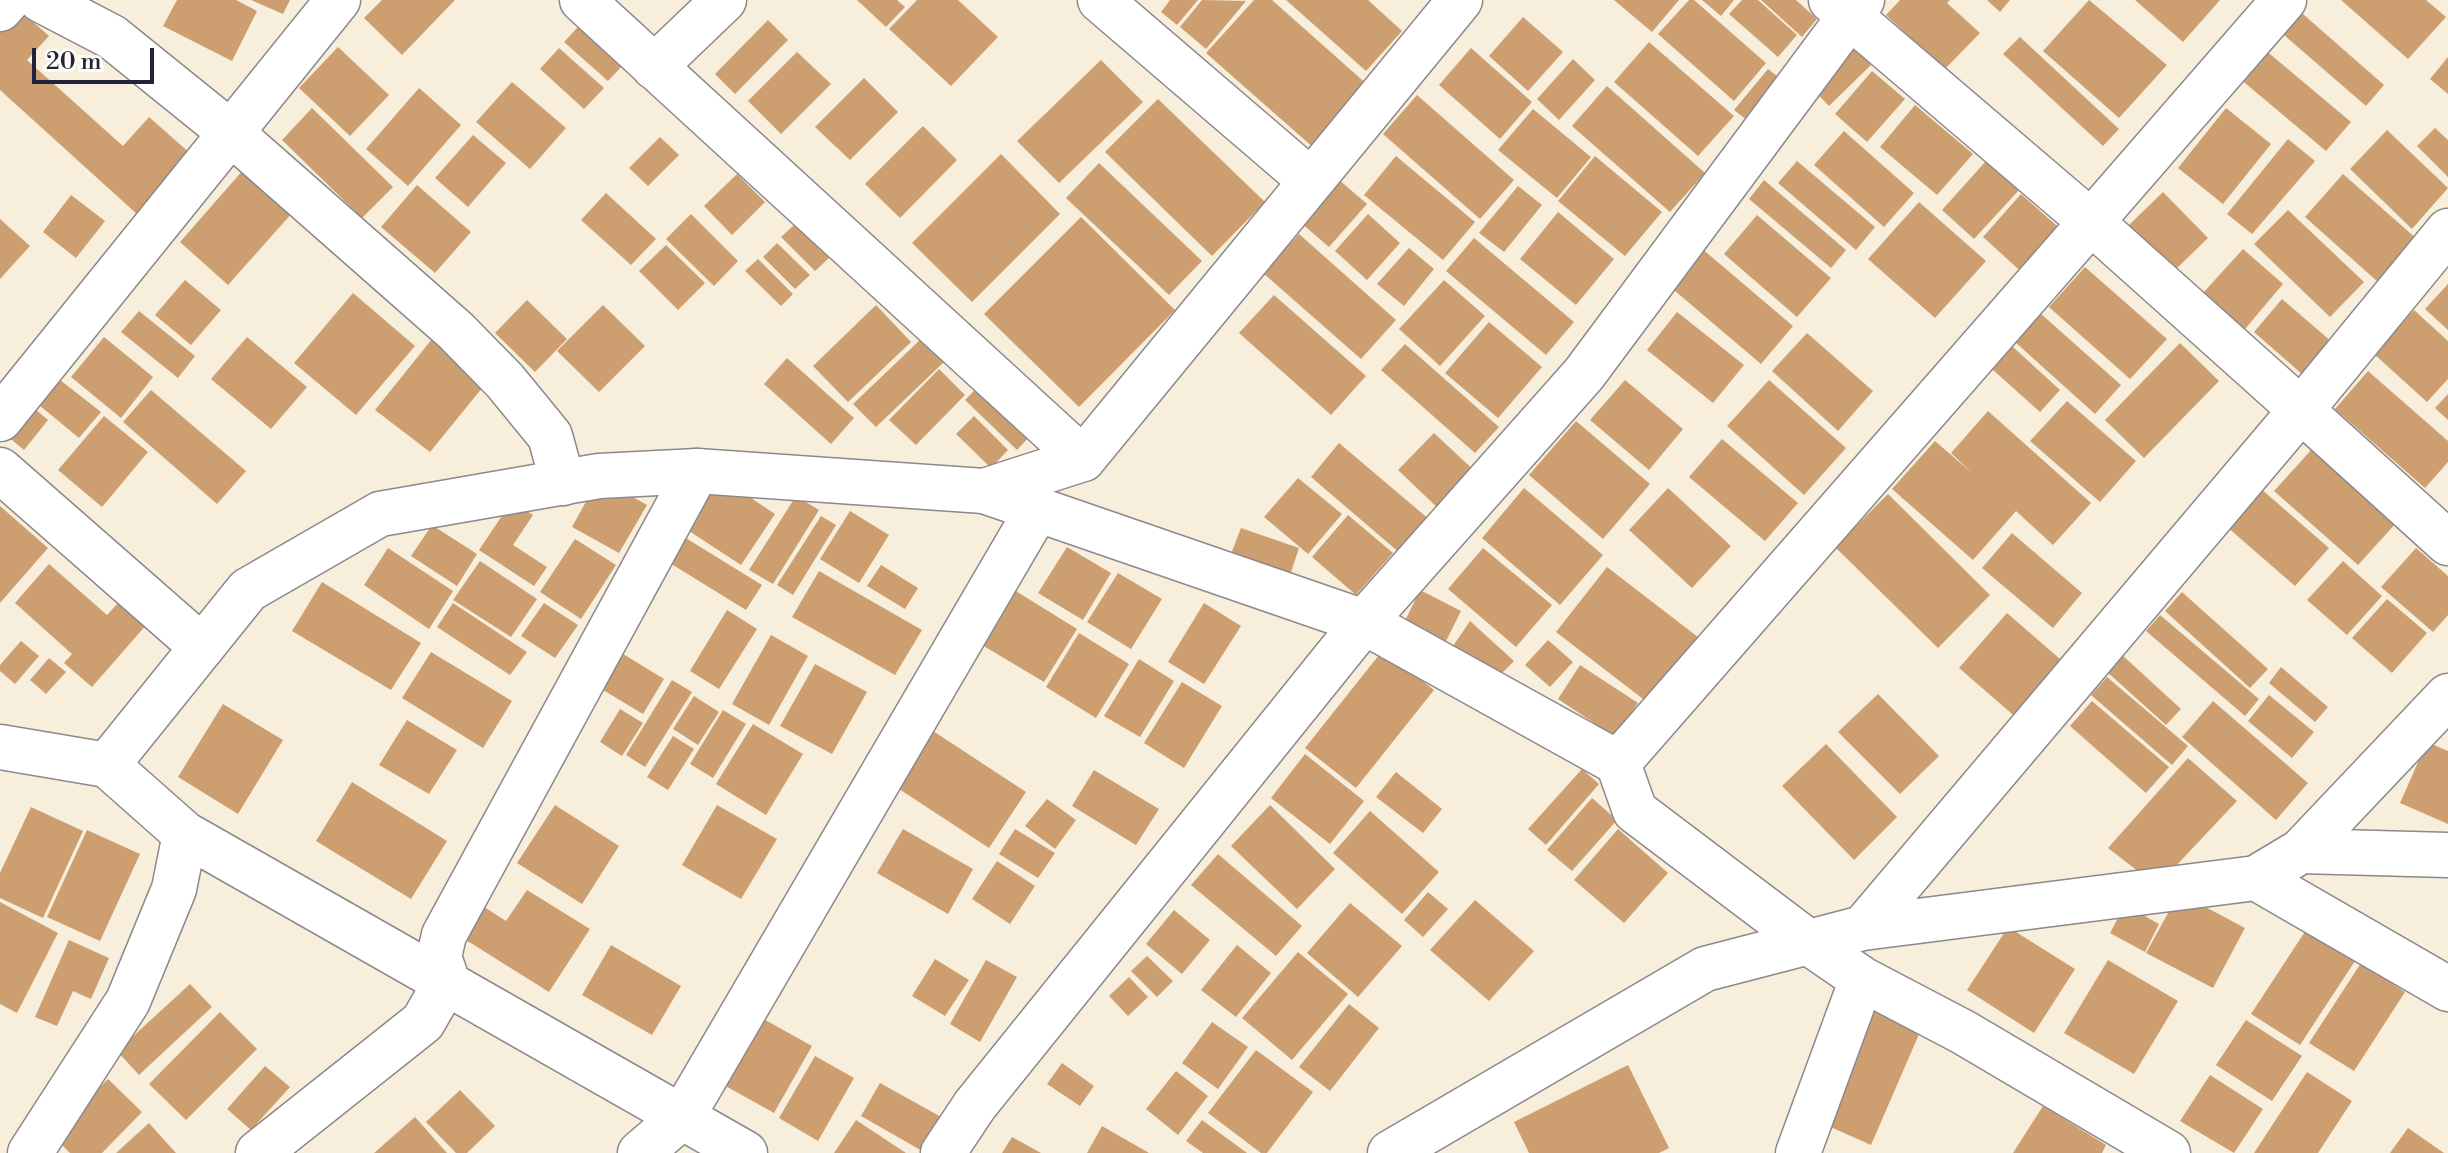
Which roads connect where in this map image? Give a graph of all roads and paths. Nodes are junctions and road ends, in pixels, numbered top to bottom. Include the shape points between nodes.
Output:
1 (8, 0) edge
2 (41, 0) edge
3 (338, 0) edge
4 (582, 0) edge
5 (724, 0) edge
6 (1100, 0) edge
7 (1460, 0) edge
8 (2284, 0) edge
9 (1847, 5) edge
10 (0, 9) edge
11 (654, 67) junction
12 (231, 133) junction
13 (1311, 181) junction
14 (2091, 222) junction
15 (2448, 231) edge
16 (2301, 410) junction
17 (0, 419) edge
18 (1083, 459) junction
19 (0, 470) edge
20 (697, 471) junction
21 (563, 483) junction
22 (984, 491) junction
23 (1037, 510) junction
24 (2448, 543) edge
25 (1364, 622) junction
26 (202, 647) junction
27 (2448, 696) edge
28 (0, 747) edge
29 (1618, 763) junction
30 (107, 765) junction
31 (185, 834) junction
32 (2301, 851) junction
33 (2448, 855) edge
34 (2256, 878) junction
35 (1863, 928) junction
36 (1811, 944) junction
37 (1862, 979) junction
38 (447, 980) junction
39 (2448, 989) edge
40 (682, 1117) junction
41 (2143, 1147) edge
42 (30, 1153) edge
43 (258, 1153) edge
44 (640, 1153) edge
45 (745, 1153) edge
46 (943, 1153) edge
47 (1390, 1153) edge
48 (1798, 1153) edge

1 - 10 street
2 - 12 street via 112,37
3 - 12 street
4 - 11 street
5 - 11 street
6 - 13 street
7 - 13 street
8 - 14 street
9 - 14 street
9 - 25 street via 1584,374
11 - 18 street
12 - 17 street
12 - 21 street via 456,331 505,381 550,436
13 - 18 street
14 - 16 street
14 - 29 street
15 - 16 street
16 - 24 street
16 - 35 street
18 - 22 street
19 - 26 street
20 - 21 street
20 - 22 street
20 - 38 street via 444,935 439,957
21 - 26 street via 380,514 248,590
22 - 23 street
23 - 25 street
23 - 40 street
25 - 29 street
25 - 46 street via 975,1105
26 - 30 street
27 - 32 street
28 - 30 street
29 - 36 street via 1635,811
30 - 31 street
31 - 38 street
31 - 42 street via 174,889 128,1001
32 - 33 street
32 - 34 street
34 - 35 street
34 - 39 street
35 - 36 street
36 - 37 street
36 - 47 street via 1705,969
37 - 41 street via 1963,1032
37 - 48 street
38 - 40 street
38 - 43 street via 423,1022
40 - 44 street
40 - 45 street

